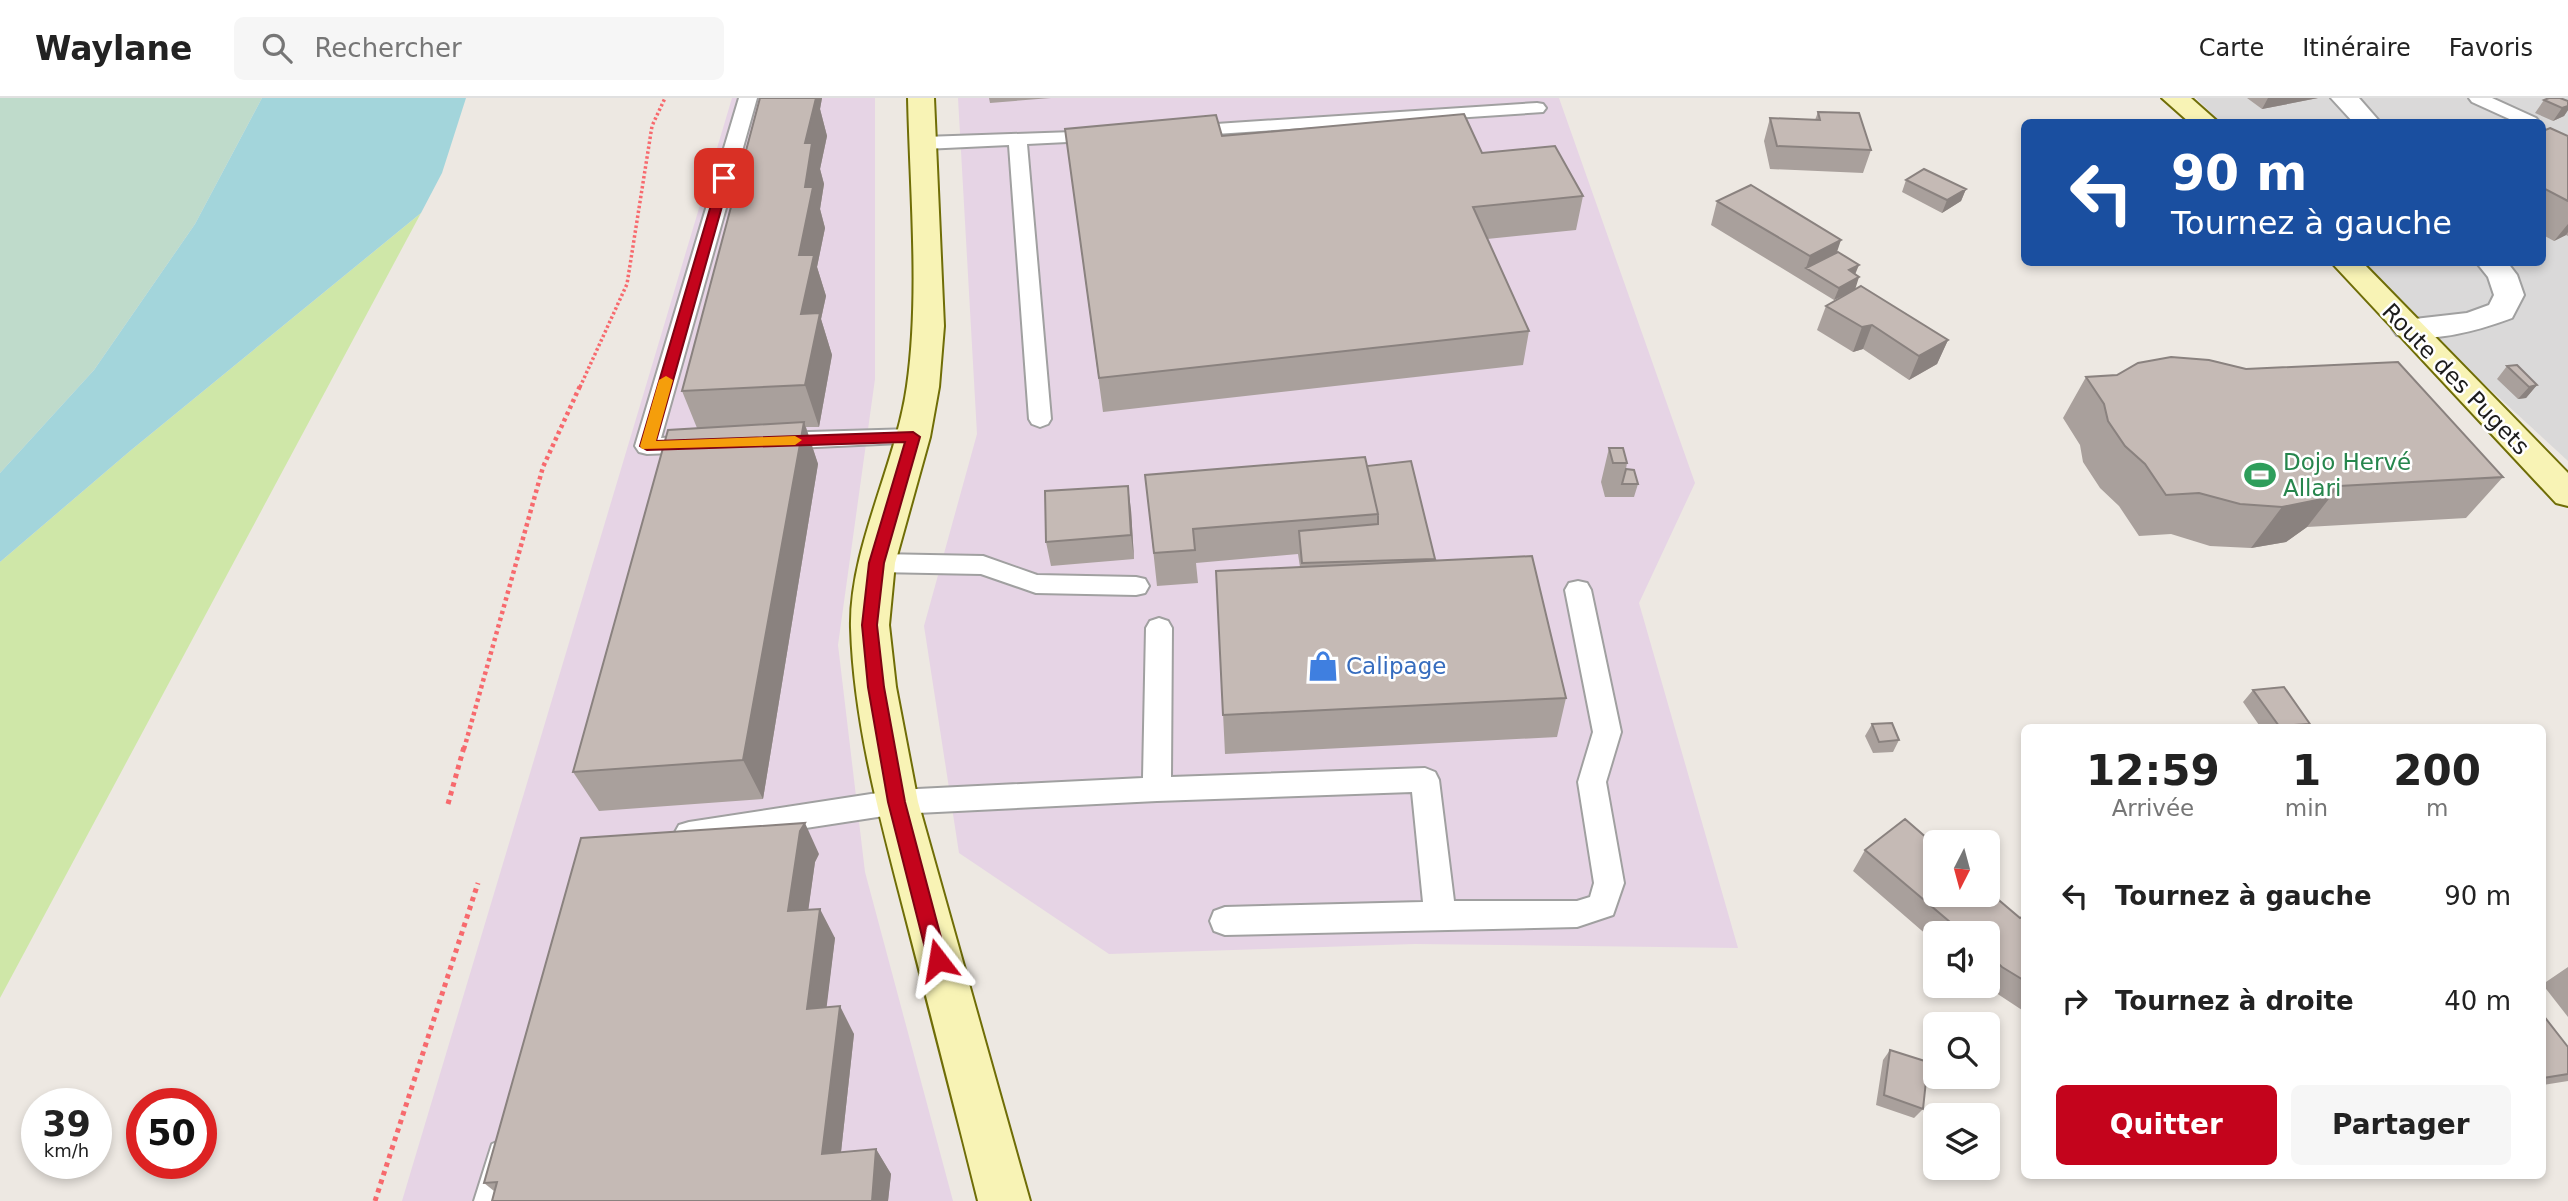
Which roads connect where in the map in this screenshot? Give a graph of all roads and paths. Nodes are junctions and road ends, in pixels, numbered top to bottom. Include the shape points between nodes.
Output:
1 (666, 98) edge
2 (748, 98) edge
3 (921, 98) edge
4 (2175, 98) edge
5 (2344, 98) edge
6 (2478, 98) edge
7 (1537, 108) dead end
8 (2201, 119) edge
9 (2364, 119) edge
10 (2523, 119) edge
11 (1168, 132) edge
12 (1114, 135) edge
13 (1018, 142) junction
14 (924, 144) junction
15 (2349, 266) edge
16 (2494, 266) edge
17 (2408, 328) junction
18 (1040, 419) dead end
19 (913, 437) junction
20 (749, 442) edge
21 (722, 443) edge
22 (681, 444) junction
23 (674, 471) edge
24 (2560, 478) edge
25 (877, 563) junction
26 (1136, 586) dead end
27 (1578, 590) dead end
28 (1159, 628) dead end
29 (1157, 789) junction
30 (897, 802) junction
31 (448, 804) dead end
32 (655, 839) edge
33 (478, 883) dead end
34 (1440, 915) junction
35 (1225, 921) dead end
36 (513, 1123) edge
37 (375, 1201) edge
38 (491, 1201) edge
39 (1004, 1201) edge

1 - 31 path via 652,126 627,284 543,467
2 - 22 lane via 647,446
3 - 14 main road
4 - 8 main road
5 - 9 street
6 - 10 lane
7 - 11 lane
12 - 13 lane
13 - 14 lane
13 - 18 lane
14 - 19 main road via 928,326
15 - 17 main road, Route des Pugets
16 - 17 street via 2509,295 2501,311 2472,322
17 - 24 main road, Route des Pugets
19 - 20 lane
19 - 25 main road
21 - 22 lane
22 - 23 lane
25 - 26 lane via 983,565 1036,584
25 - 30 main road via 870,625
27 - 34 lane via 1607,732 1592,782 1609,883 1602,906 1577,914
28 - 29 lane
29 - 30 lane
29 - 34 lane via 1425,780
30 - 32 lane
30 - 39 main road
33 - 37 path
34 - 35 lane
36 - 38 lane

